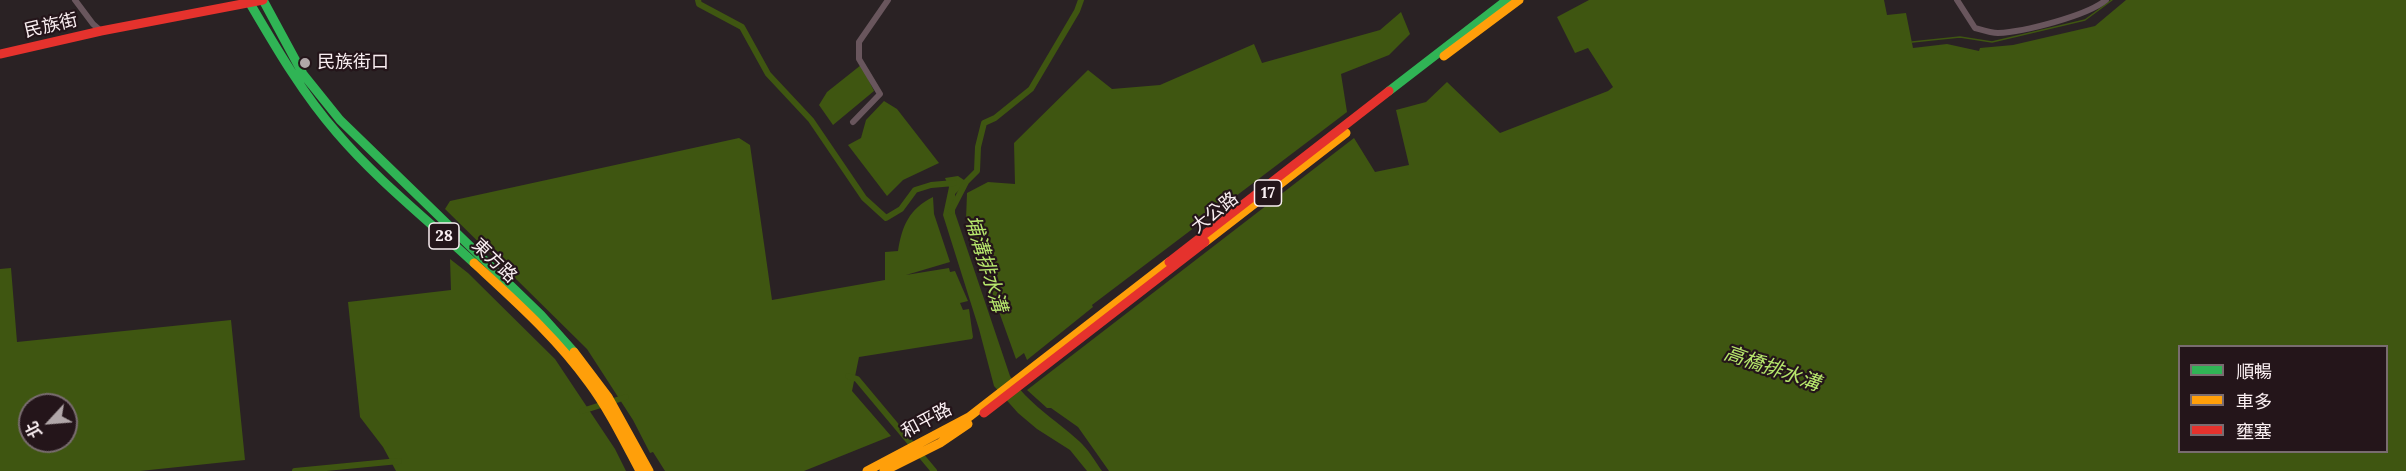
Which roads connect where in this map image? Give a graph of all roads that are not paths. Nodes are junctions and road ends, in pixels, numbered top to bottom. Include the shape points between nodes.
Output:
1 (75, 0) edge
2 (263, 0) edge
3 (888, 0) edge
4 (1507, 0) edge
5 (1519, 0) edge
6 (1957, 0) edge
7 (2106, 0) edge
8 (249, 2) edge
9 (101, 31) junction
10 (0, 54) edge
11 (1360, 118) junction
12 (853, 122) dead end
13 (1001, 397) joint
14 (916, 450) junction
15 (639, 471) edge
16 (649, 471) edge
17 (867, 471) edge
18 (884, 471) edge

1 - 9 street
2 - 8 main road, 民族街
2 - 16 main road, 東方路 / 28 via 303,74 340,120 541,315 586,366
3 - 12 street via 859,42 859,59 880,94
4 - 11 main road, 大公路 / 17
5 - 11 main road, 大公路 / 17
6 - 7 street via 1975,28 1999,33 2081,13
8 - 9 main road, 民族街
8 - 15 main road, 東方路 / 28 via 307,96 353,151 537,324 579,370 600,399
9 - 10 main road, 民族街
11 - 13 main road, 大公路 / 17
13 - 14 main road, 和平路 / 17
14 - 17 main road, 和平路 / 17
14 - 18 main road, 和平路 / 17

